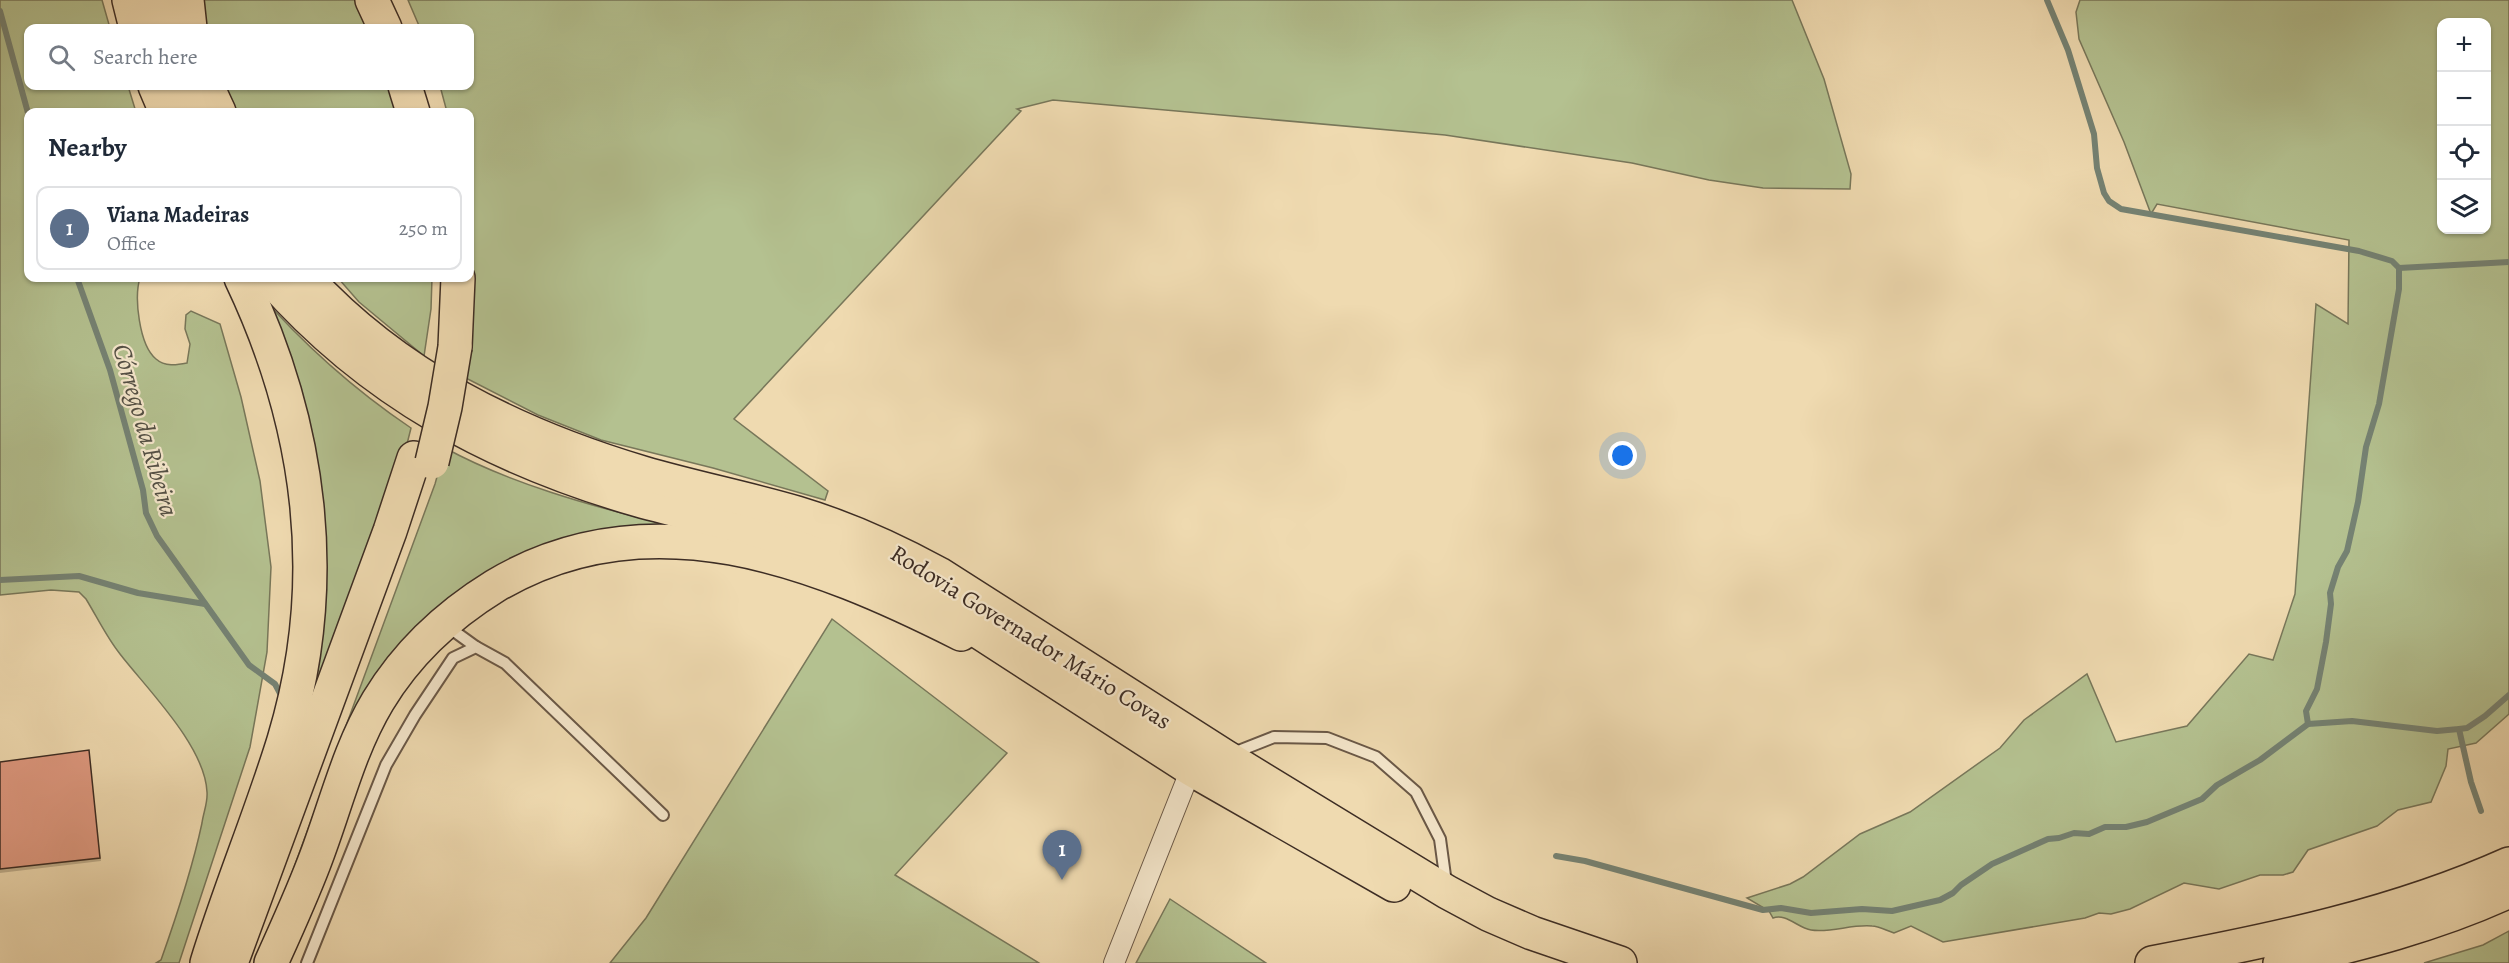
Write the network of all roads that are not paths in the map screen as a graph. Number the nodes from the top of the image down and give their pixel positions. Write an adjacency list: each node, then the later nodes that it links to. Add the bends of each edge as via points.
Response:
1 (129, 0): 6 (highway)
2 (157, 0): 7 (highway)
3 (187, 0): 8 (highway)
4 (372, 0): 9 (highway)
5 (396, 0): 10 (highway)
6 (135, 24)
7 (163, 24)
8 (190, 24)
9 (383, 24)
10 (406, 24)
11 (154, 90): 17 (highway)
12 (155, 90): 18 (highway)
13 (186, 90): 19 (highway)
14 (209, 90): 20 (highway)
15 (406, 90): 21 (highway)
16 (429, 90): 22 (highway)
17 (158, 108)
18 (164, 108)
19 (194, 108)
20 (217, 108)
21 (412, 108)
22 (434, 108)
23 (243, 282): 41 (highway, via 266,333 291,412 306,495 310,580 303,658 290,718)
24 (274, 282): 34 (highway, Rodovia Governador Mário Covas, via 317,327 371,373 479,440 594,486 788,539 857,563 925,597)
25 (310, 282): 30 (highway, Rodovia Governador Mário Covas)
26 (323, 282): 30 (highway)
27 (440, 282): 29 (highway)
28 (457, 282): 29 (highway)
29 (446, 346): 31 (highway, bridge, via 445,407)
30 (383, 347): 35 (highway, Rodovia Governador Mário Covas, via 426,379 491,416 560,445 646,474 796,513 903,555 939,574)
31 (423, 460): 42 (highway, via 390,531); 43 (highway, via 417,510)
32 (443, 623): 33 (lane); 34 (highway, via 504,581 575,551 636,542 715,545 783,560 864,588 976,641); 44 (highway, via 395,676 363,729 314,864)
33 (476, 647): 37 (lane, via 505,663); 45 (lane, via 453,658 386,765)
34 (1112, 717): 36 (highway, Rodovia Governador Mário Covas)
35 (1224, 756): 40 (highway, Rodovia Governador Mário Covas); 40 (lane, via 1274,737 1285,737 1327,738 1376,757 1420,799 1440,839)
36 (1191, 769): 46 (street); 47 (highway, Rodovia Governador Mário Covas, via 1477,932)
37 (663, 815)
38 (2509, 864): 49 (highway, via 2405,905 2332,926)
39 (2509, 891): 50 (highway, via 2408,929)
40 (1447, 892): 48 (highway, Rodovia Governador Mário Covas, via 1532,933)
41 (207, 963)
42 (231, 963)
43 (250, 963)
44 (271, 963)
45 (307, 963)
46 (1114, 963)
47 (1554, 963)
48 (1620, 963)
49 (2152, 963)
50 (2280, 963)

